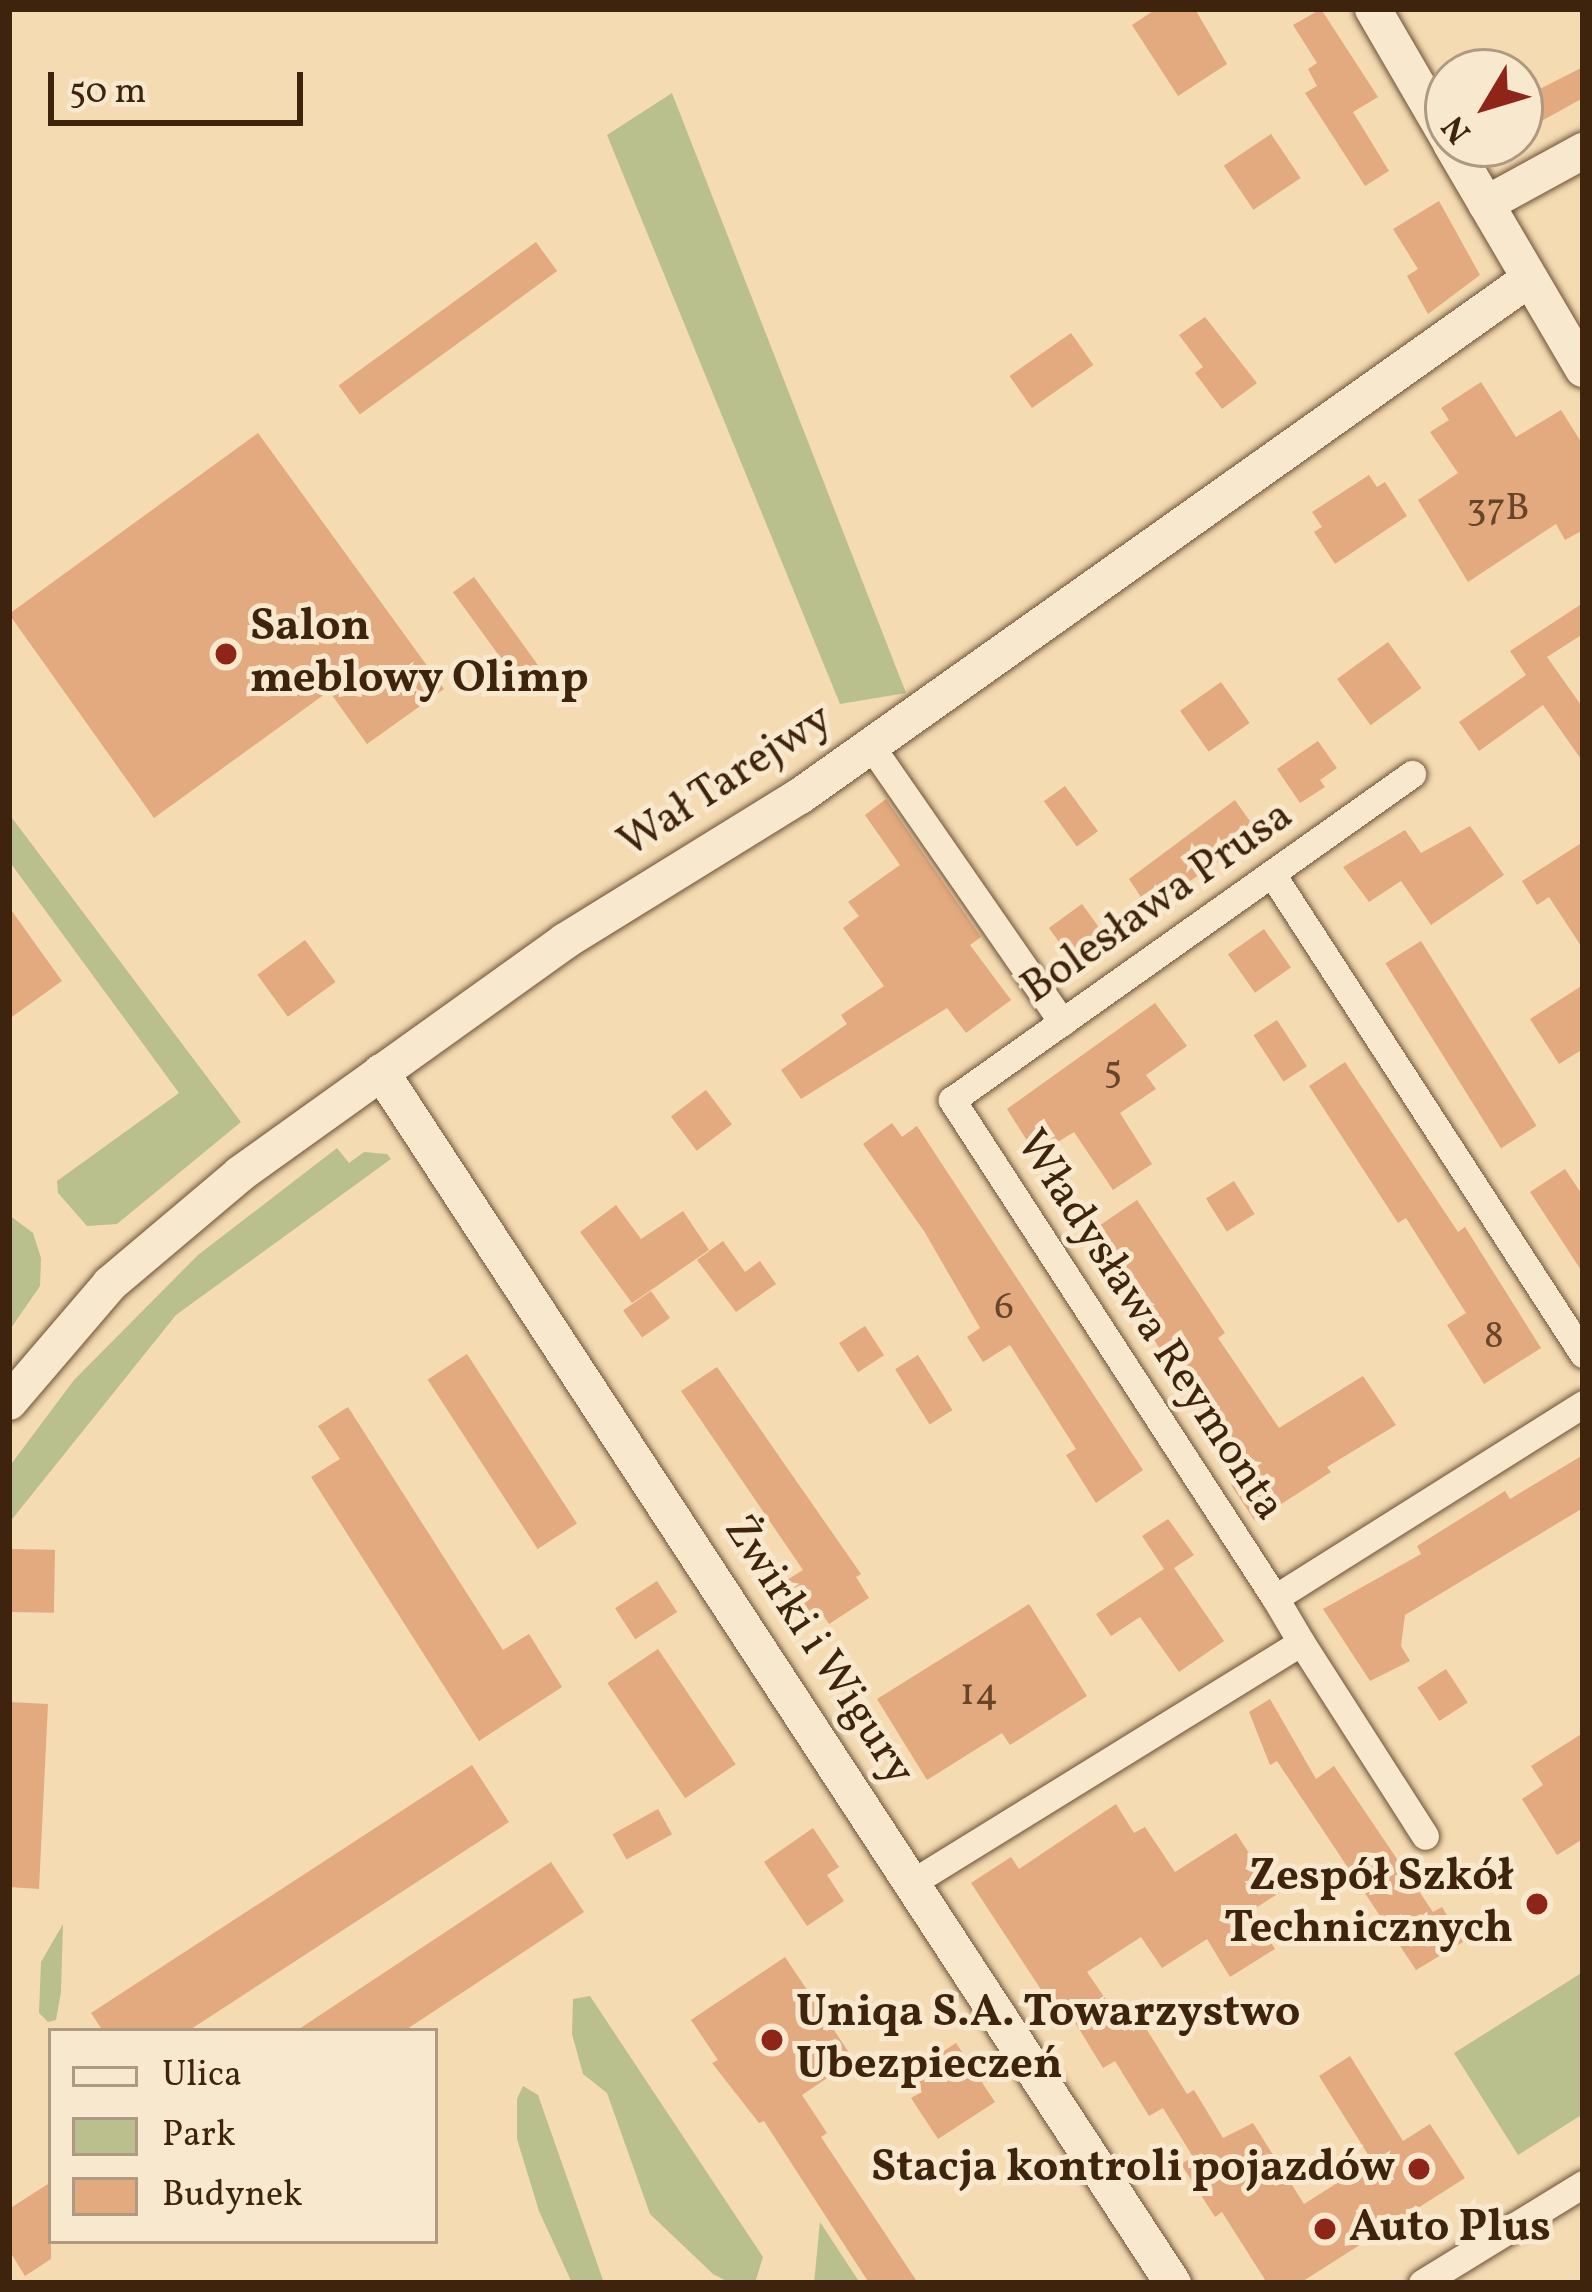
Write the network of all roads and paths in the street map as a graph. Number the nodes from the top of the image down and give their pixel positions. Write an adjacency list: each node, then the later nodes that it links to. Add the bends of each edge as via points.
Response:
1 (1373, 9): 2 (street)
2 (1424, 96)
3 (1583, 151): 5 (street)
4 (1465, 168): 5 (street)
5 (1486, 204): 6 (street)
6 (1529, 278): 7 (street); 8 (street, Wał Tarejwy)
7 (1583, 370)
8 (871, 746): 11 (street); 12 (street, Wał Tarejwy, via 565,941)
9 (1412, 774): 10 (street, Bolesława Prusa)
10 (1272, 874): 11 (street, Bolesława Prusa); 14 (street)
11 (1062, 1022): 13 (street, Bolesława Prusa)
12 (381, 1072): 15 (street, Wał Tarejwy, via 190,1212 110,1284); 20 (street, Żwirki i Wigury)
13 (952, 1100): 17 (street, Władysława Reymonta)
14 (1583, 1354)
15 (9, 1402)
16 (1583, 1404): 17 (street)
17 (1275, 1598): 18 (street, Władysława Reymonta)
18 (1301, 1642): 19 (street); 20 (street)
19 (1425, 1836)
20 (913, 1882): 22 (street, Żwirki i Wigury)
21 (1583, 2184): 23 (street)
22 (1173, 2283)
23 (1422, 2283)

